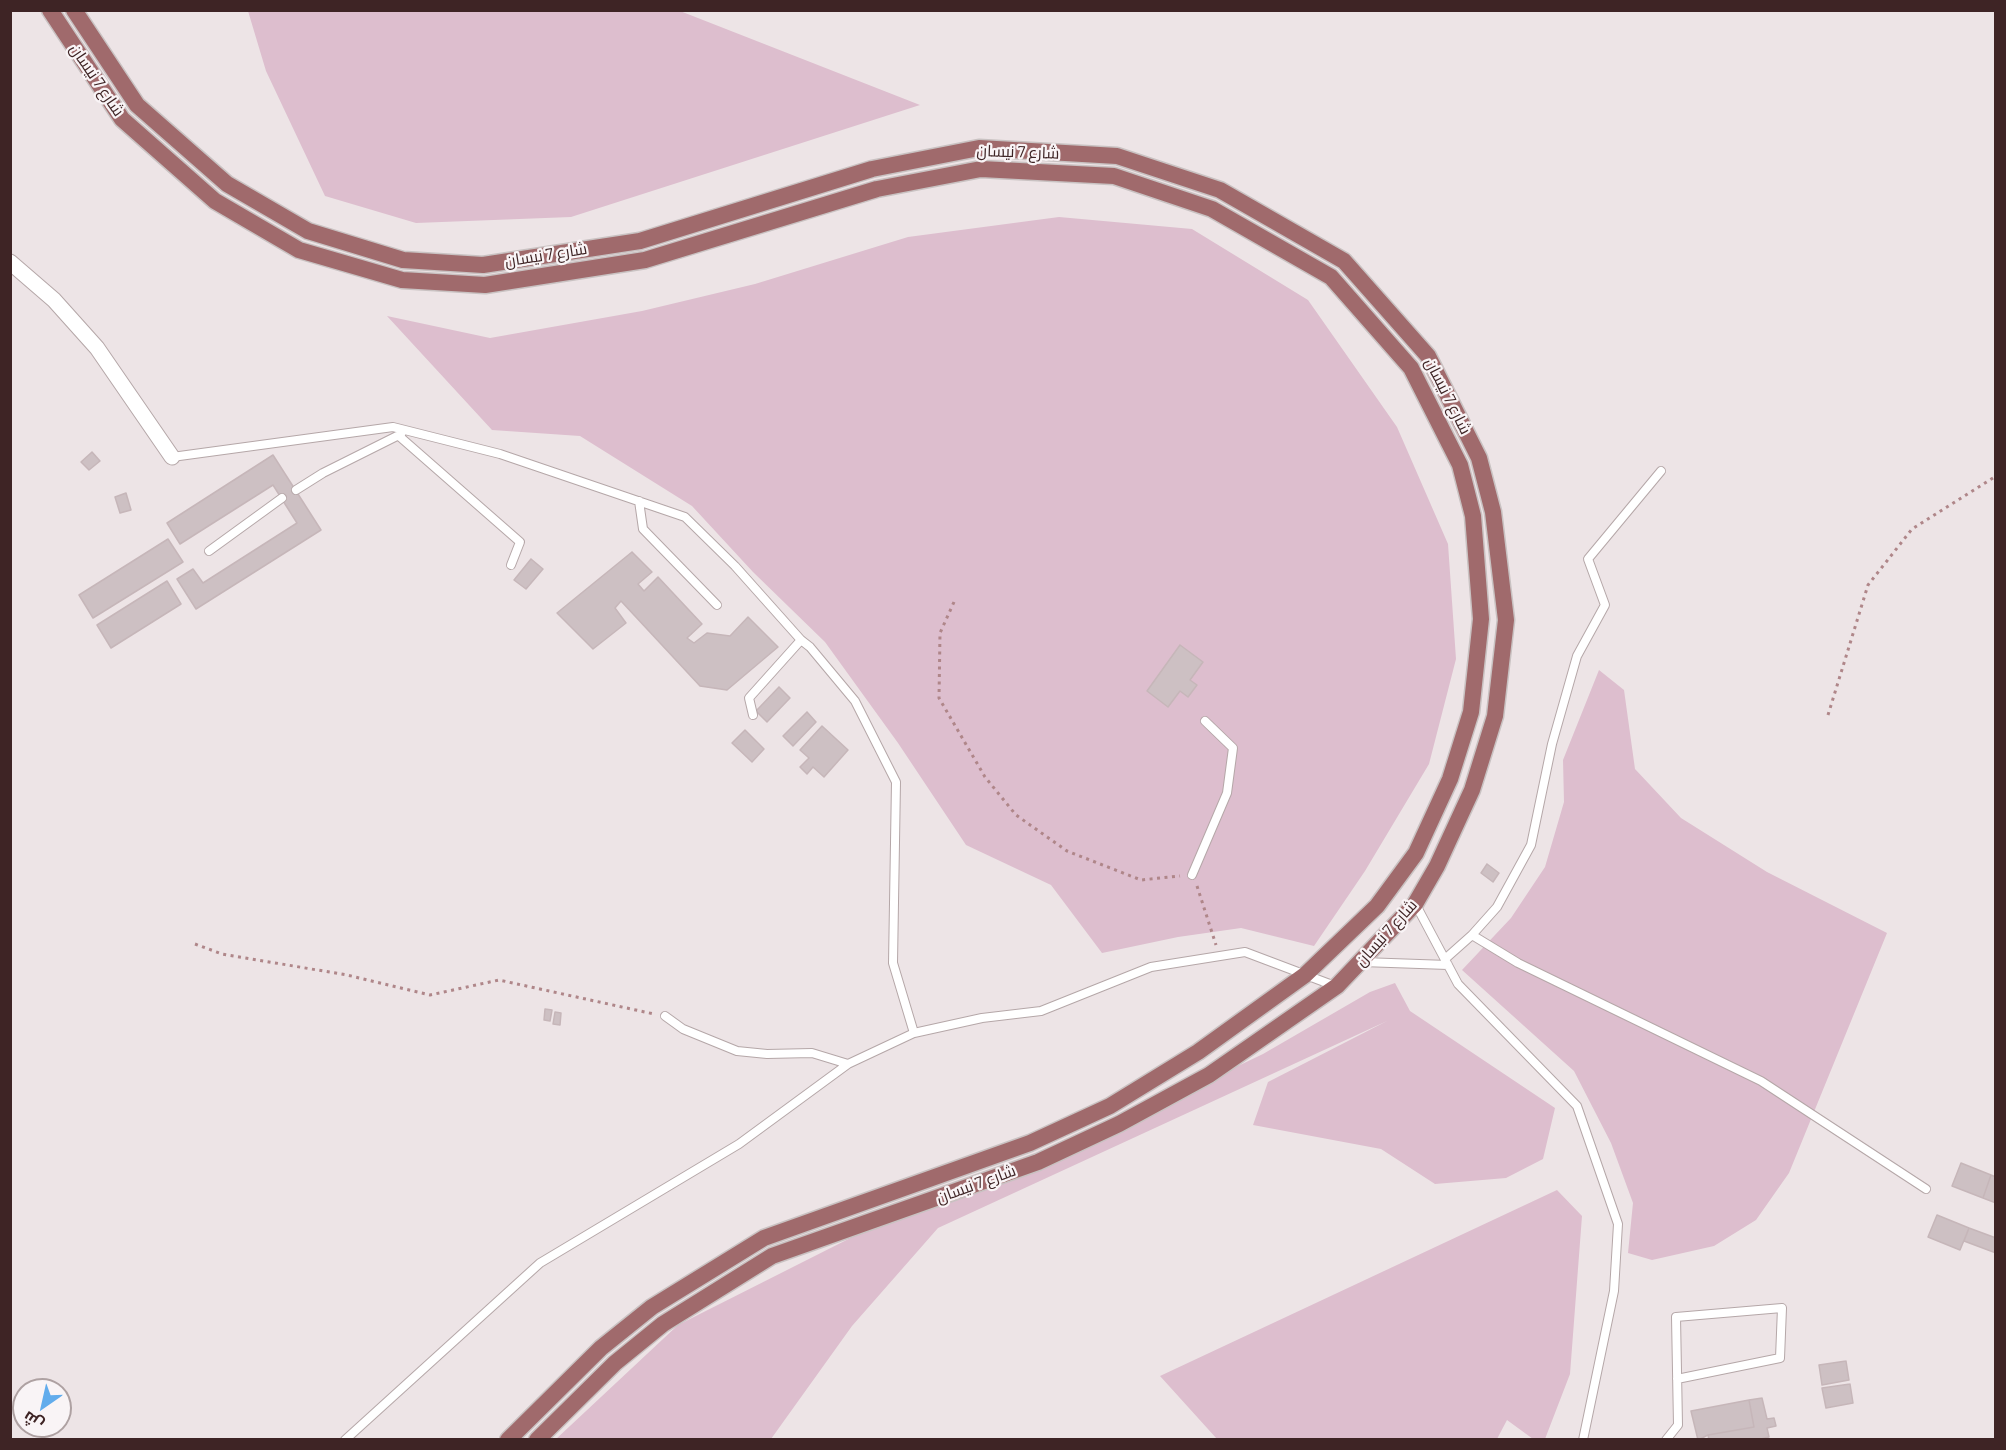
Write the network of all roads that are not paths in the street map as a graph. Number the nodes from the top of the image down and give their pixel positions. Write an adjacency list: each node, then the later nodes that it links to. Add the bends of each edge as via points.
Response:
1 (50, 10): 22 (main road, شارع 7 نيسان, via 122,119 215,201 300,250 402,280 484,285 645,260 877,189 981,169 1114,176 1212,208 1331,277 1411,368 1460,465 1473,516 1481,619 1471,712 1450,779 1416,853 1377,906)
2 (74, 10): 18 (main road, شارع 7 نيسان, via 137,105 227,184 308,231 403,260 483,265 640,241 872,169 979,148 1117,156 1220,190 1344,261 1428,356 1479,458 1493,512 1506,620 1496,716 1475,779 1437,866)
3 (10, 262): 6 (street, via 54,300 97,348)
4 (408, 431): 5 (lane); 6 (lane, via 393,427); 10 (lane, via 500,454)
5 (399, 436): 8 (lane); 12 (lane, via 520,542)
6 (172, 457)
7 (1661, 471): 19 (lane, via 1588,559 1605,605 1577,656 1552,744 1532,845 1497,907)
8 (296, 490)
9 (282, 498): 11 (lane)
10 (639, 501): 13 (lane, via 643,529); 14 (lane, via 685,517)
11 (209, 551)
12 (511, 565)
13 (717, 605)
14 (801, 640): 15 (lane, via 749,698); 25 (lane, via 855,701 896,782 893,963)
15 (753, 715)
16 (1205, 721): 17 (lane, via 1233,748 1227,793)
17 (1192, 875)
18 (1415, 904): 20 (main road, شارع 7 نيسان); 21 (lane)
19 (1472, 935): 21 (lane); 27 (lane, via 1518,963 1761,1081)
20 (1359, 962): 21 (lane); 23 (main road, شارع 7 نيسان)
21 (1446, 962): 32 (lane, via 1458,984 1577,1106 1618,1224 1614,1291)
22 (1305, 975): 23 (lane); 25 (lane, via 1245,952 1218,956 1152,967 1041,1011 982,1018); 30 (main road, شارع 7 نيسان, via 1198,1052 1110,1106 1030,1143 764,1238 652,1307 601,1348)
23 (1337, 986): 31 (main road, شارع 7 نيسان, via 1209,1074 1119,1124 1038,1162 772,1256 663,1324 615,1363)
24 (665, 1016): 26 (lane, via 683,1029 737,1051 812,1053)
25 (914, 1033): 26 (lane)
26 (848, 1064): 29 (lane, via 739,1144 540,1263)
27 (1926, 1190)
28 (1677, 1378): 28 (lane, via 1676,1317 1782,1308 1780,1358); 33 (lane, via 1678,1425)
29 (345, 1440)
30 (508, 1440)
31 (537, 1440)
32 (1583, 1440)
33 (1666, 1440)

